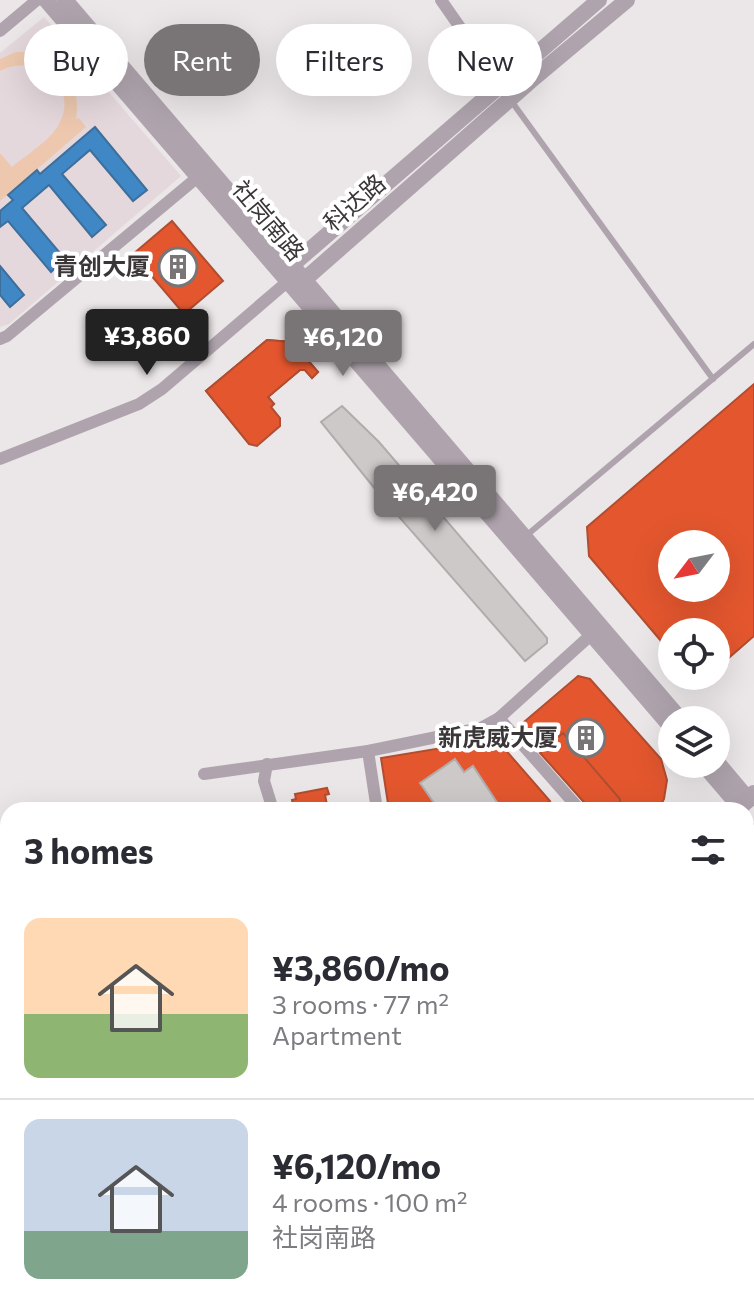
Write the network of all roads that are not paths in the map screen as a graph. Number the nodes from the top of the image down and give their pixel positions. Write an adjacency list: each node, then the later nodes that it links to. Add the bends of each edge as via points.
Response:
1 (37, 0): 8 (street)
2 (46, 0): 13 (street, 社岗南路)
3 (65, 0): 14 (street, 社岗南路)
4 (441, 0): 7 (street)
5 (599, 0): 9 (street, 科达路)
6 (627, 0): 12 (street, 科达路)
7 (458, 24)
8 (0, 31)
9 (542, 48)
10 (487, 96): 14 (street, 科达路)
11 (508, 96): 12 (street)
12 (510, 99): 14 (street, 科达路); 17 (lane)
13 (199, 176): 14 (street, 社岗南路); 15 (street)
14 (294, 276): 18 (street, via 139,404); 19 (street, 社岗南路)
15 (0, 339)
16 (754, 344): 17 (lane)
17 (713, 379): 19 (lane)
18 (0, 459)
19 (519, 541): 20 (street, 社岗南路); 21 (street, 社岗南路)
20 (592, 634): 22 (street, 社岗南路); 23 (street)
21 (668, 706)
22 (658, 712)
23 (499, 718): 24 (street, via 481,728); 31 (street)
24 (368, 751): 25 (street); 30 (street)
25 (267, 764): 26 (street); 29 (street, via 264,781)
26 (204, 774)
27 (718, 778): 32 (street)
28 (728, 778): 32 (street)
29 (271, 802)
30 (376, 802)
31 (573, 802)
32 (744, 802)

